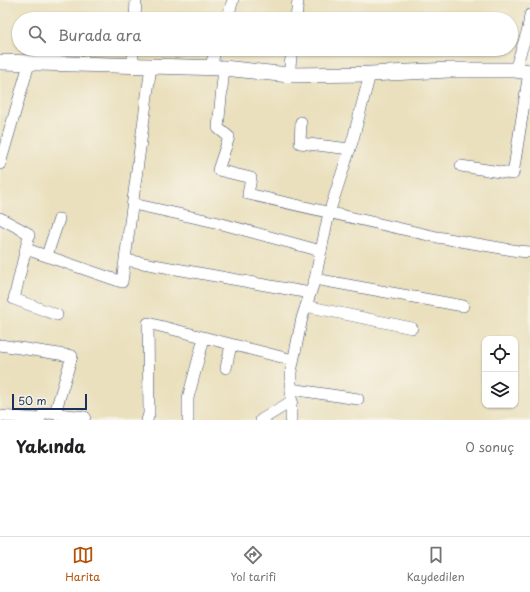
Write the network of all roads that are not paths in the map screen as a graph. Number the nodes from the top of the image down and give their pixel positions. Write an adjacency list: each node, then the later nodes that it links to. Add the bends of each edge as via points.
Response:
1 (136, 0): 4 (street)
2 (233, 0): 5 (street)
3 (298, 0): 6 (street)
4 (135, 12)
5 (229, 12)
6 (297, 12)
7 (530, 15): 16 (street)
8 (133, 56): 13 (street)
9 (216, 56): 15 (street)
10 (291, 56): 18 (street)
11 (0, 62): 12 (street)
12 (29, 64): 13 (street); 21 (street)
13 (133, 66): 14 (street)
14 (151, 66): 15 (street); 23 (street)
15 (217, 68): 18 (street); 24 (street, via 218,128 229,137 218,170 251,178 248,194)
16 (525, 71): 17 (street, via 449,70); 22 (street, via 513,174)
17 (370, 74): 18 (street); 20 (street)
18 (289, 75)
19 (302, 122): 20 (street, via 300,143)
20 (350, 149): 24 (street)
21 (0, 164)
22 (462, 166)
23 (133, 204): 28 (street, via 215,222); 31 (street)
24 (329, 213): 28 (street); 29 (street, via 437,237)
25 (0, 218): 27 (street, via 29,235)
26 (59, 219): 30 (street)
27 (26, 249): 30 (street); 36 (street, via 14,300)
28 (321, 251): 32 (street)
29 (530, 252)
30 (47, 255): 31 (street, via 122,282)
31 (126, 260): 33 (street)
32 (315, 279): 33 (street); 35 (street)
33 (310, 293): 34 (street)
34 (306, 306): 37 (street); 41 (street)
35 (463, 306)
36 (57, 315)
37 (412, 328)
38 (204, 338): 40 (street); 50 (street, via 148,323); 51 (street, via 188,398)
39 (0, 345): 46 (street, via 72,356)
40 (231, 345): 41 (street); 42 (street)
41 (293, 360): 43 (street, via 290,372)
42 (226, 368)
43 (292, 389): 44 (street); 45 (street)
44 (358, 399)
45 (292, 401): 52 (street); 53 (street)
46 (55, 413): 48 (street); 49 (street, via 42,415)
47 (0, 416): 49 (street)
48 (85, 417)
49 (38, 420)
50 (147, 420)
51 (188, 420)
52 (261, 420)
53 (291, 420)

